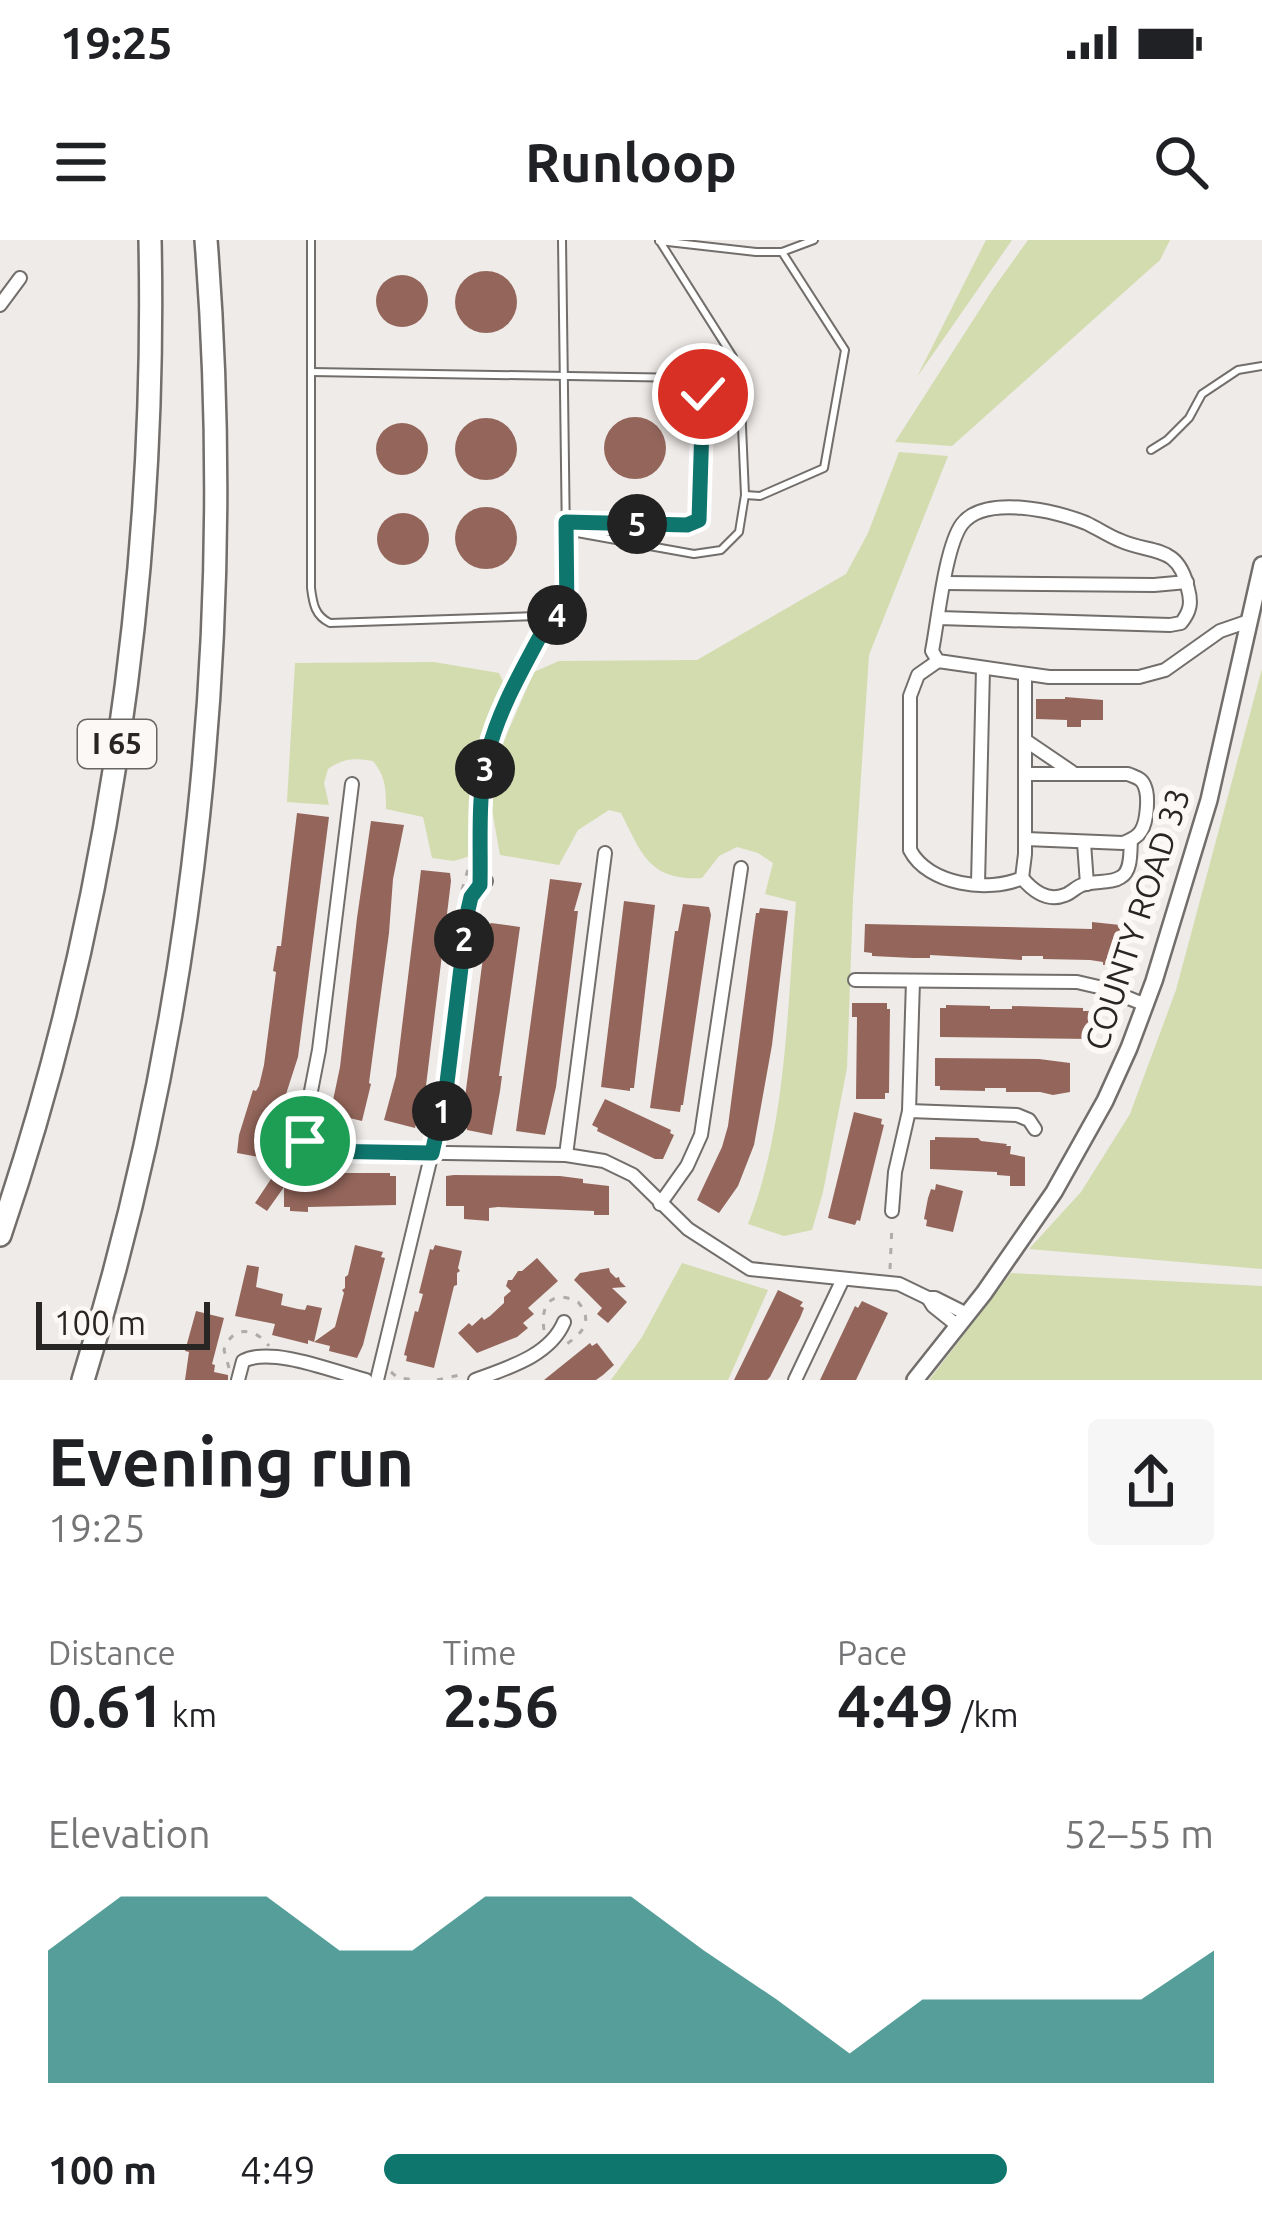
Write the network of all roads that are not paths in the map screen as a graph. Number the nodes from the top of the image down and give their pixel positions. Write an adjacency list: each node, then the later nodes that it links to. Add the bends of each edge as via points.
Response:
1 (150, 240): 49 (highway, I 65, via 147,448 116,755 64,1013)
2 (206, 240): 16 (highway, I 65)
3 (221, 240): 16 (highway)
4 (310, 240): 12 (lane)
5 (562, 240): 13 (lane)
6 (659, 240): 8 (lane); 15 (lane, via 733,357)
7 (814, 240): 8 (lane)
8 (782, 251): 15 (lane, via 845,350 824,467)
9 (20, 278): 10 (street)
10 (0, 305)
11 (1262, 366): 14 (lane, via 1238,370 1202,394 1189,418)
12 (311, 372): 13 (lane); 21 (lane, via 311,588 323,620)
13 (564, 376): 17 (lane); 17 (lane, via 690,378 703,394 699,520)
14 (1151, 450)
15 (745, 495): 17 (lane, via 739,532 721,550 694,554)
16 (217, 499): 54 (highway, I 65, via 211,677 182,948 139,1170)
17 (566, 526): 21 (lane, via 567,615)
18 (1262, 565): 23 (street, COUNTY ROAD 33)
19 (1186, 582): 20 (street); 20 (street, via 1166,553 1041,509 995,508 963,523); 22 (street, via 1188,615 1170,625)
20 (945, 583): 22 (street)
21 (551, 615): 37 (lane, via 488,750)
22 (939, 618): 24 (street, via 932,651)
23 (1249, 621): 26 (street, via 1151,675); 42 (street, COUNTY ROAD 33, via 1208,800)
24 (938, 661): 25 (street); 38 (street, via 918,675 910,697 910,850 932,873)
25 (983, 668): 26 (street); 38 (street)
26 (1025, 674): 27 (street)
27 (1025, 740): 28 (street); 29 (street)
28 (1073, 772): 29 (street); 32 (street, via 1140,779 1145,819)
29 (1025, 774): 31 (street)
30 (352, 784): 45 (street, via 303,1137 319,1151)
31 (1025, 838): 33 (street); 36 (street)
32 (1131, 840): 33 (street); 39 (street, via 1126,873)
33 (1084, 843): 39 (street)
34 (605, 853): 46 (street)
35 (740, 868): 47 (street, via 700,1135)
36 (1022, 878): 38 (street); 39 (street, via 1048,898)
37 (483, 883): 45 (street, via 468,910)
38 (978, 884)
39 (1088, 884)
40 (854, 980): 41 (street)
41 (913, 981): 42 (street, via 1077,982); 43 (street)
42 (1146, 1005): 51 (street, COUNTY ROAD 33, via 1077,1154)
43 (909, 1111): 44 (street, via 1017,1115); 48 (street)
44 (1035, 1129)
45 (432, 1153): 46 (street); 56 (street)
46 (566, 1155): 47 (street, via 616,1166)
47 (660, 1204): 50 (street, via 750,1269)
48 (892, 1211)
49 (0, 1235)
50 (843, 1279): 51 (street, via 899,1284); 58 (street)
51 (963, 1320): 59 (street, COUNTY ROAD 33)
52 (564, 1322): 57 (street, via 544,1348)
53 (234, 1377): 55 (street, via 243,1361 262,1355)
54 (82, 1380)
55 (366, 1380)
56 (377, 1380)
57 (475, 1380)
58 (795, 1380)
59 (915, 1380)

